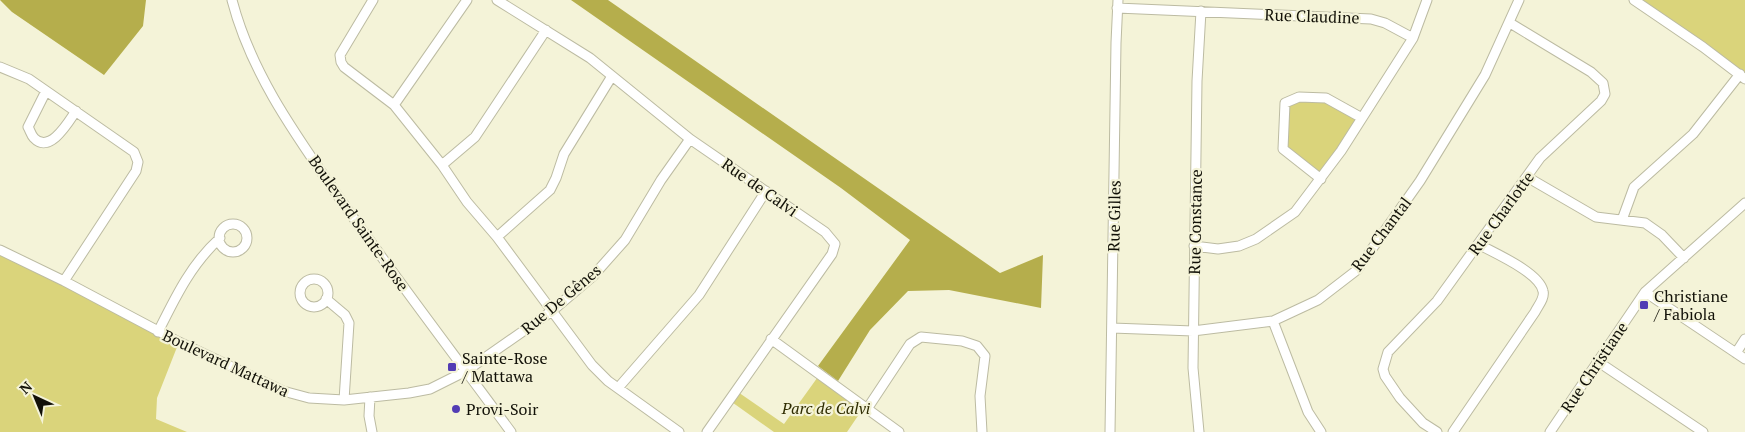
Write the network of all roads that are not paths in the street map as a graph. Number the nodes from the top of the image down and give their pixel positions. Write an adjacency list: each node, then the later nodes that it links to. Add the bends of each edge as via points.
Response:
1 (232, 0): 46 (street, Boulevard Sainte-Rose, via 256,67 274,99 351,215)
2 (373, 0): 17 (street, via 344,47 341,62)
3 (467, 0): 17 (street)
4 (497, 0): 11 (street, Rue de Calvi)
5 (1427, 0): 12 (street)
6 (1519, 0): 10 (street, Rue Chantal)
7 (1634, 0): 15 (street)
8 (1118, 4): 9 (street, Rue Claudine); 38 (street, Rue Gilles)
9 (1201, 12): 12 (street, Rue Claudine, via 1371,19); 30 (street, Rue Constance)
10 (1510, 23): 22 (street, Rue Charlotte, via 1591,72 1603,83 1605,94 1540,158); 37 (street, Rue Chantal, via 1486,75 1420,181 1357,270 1318,300)
11 (546, 30): 14 (street, Rue de Calvi, via 575,47); 21 (street, via 475,137)
12 (1413, 38): 19 (street)
13 (0, 67): 16 (street)
14 (612, 76): 20 (street, Rue de Calvi); 27 (street, via 564,154 550,190)
15 (1742, 76): 26 (street, via 1692,134 1634,187)
16 (46, 90): 18 (street); 18 (street, via 28,127 34,139 48,142 62,133)
17 (394, 105): 21 (street)
18 (76, 111): 33 (street, via 134,152 138,162 136,172)
19 (1362, 118): 23 (street); 23 (street, via 1326,98 1298,98 1285,102 1283,149)
20 (690, 139): 24 (street, Rue de Calvi); 36 (street, Rue De Gênes, via 625,240 593,276)
21 (442, 165): 27 (street, via 467,202)
22 (1527, 176): 26 (street, via 1596,217); 29 (street, Rue Charlotte)
23 (1321, 179): 30 (street, via 1295,212 1256,240 1218,249)
24 (766, 191): 41 (street, Rue de Calvi, via 825,232 835,244 832,254); 47 (street, via 699,295)
25 (1745, 203): 32 (street, Rue Christiane)
26 (1622, 220): 32 (street, via 1645,223)
27 (497, 237): 36 (street)
28 (220, 238): 40 (street, via 183,281)
29 (1478, 244): 62 (street, Rue Charlotte, via 1437,301 1388,352 1383,369 1400,398); 63 (street, via 1522,269 1537,280 1543,291 1536,312)
30 (1194, 246): 39 (street, Rue Constance)
31 (0, 250): 33 (street, Boulevard Mattawa)
32 (1684, 258): 34 (street, Rue Christiane)
33 (64, 281): 40 (street, Boulevard Mattawa)
34 (1645, 292): 43 (street); 45 (street, Rue Christiane)
35 (326, 299): 49 (street, via 345,315 349,324)
36 (552, 311): 46 (street, Rue De Gênes); 47 (street, via 592,365)
37 (1273, 320): 39 (street, Rue Chantal); 61 (street, via 1308,412)
38 (1112, 328): 39 (street, Rue Chantal); 59 (street, Rue Gilles)
39 (1193, 331): 60 (street, Rue Constance)
40 (158, 332): 49 (street, Boulevard Mattawa, via 283,391 309,398)
41 (771, 339): 50 (street); 56 (street, Rue de Calvi)
42 (1745, 339): 43 (street)
43 (1736, 353): 44 (street)
44 (1745, 359)
45 (1597, 361): 51 (street, Rue Christiane); 52 (street)
46 (466, 371): 48 (street, Boulevard Mattawa, via 430,389); 54 (street, Boulevard Sainte-Rose)
47 (618, 388): 55 (street)
48 (370, 397): 49 (street, Boulevard Mattawa); 53 (street)
49 (344, 400)
50 (867, 409): 57 (street); 58 (street, via 910,344 921,337 962,342 977,346 985,356 980,396)
51 (1552, 431)
52 (1698, 431)
53 (372, 432)
54 (511, 432)
55 (679, 432)
56 (707, 432)
57 (899, 432)
58 (982, 432)
59 (1110, 432)
60 (1199, 432)
61 (1321, 432)
62 (1437, 432)
63 (1453, 432)

